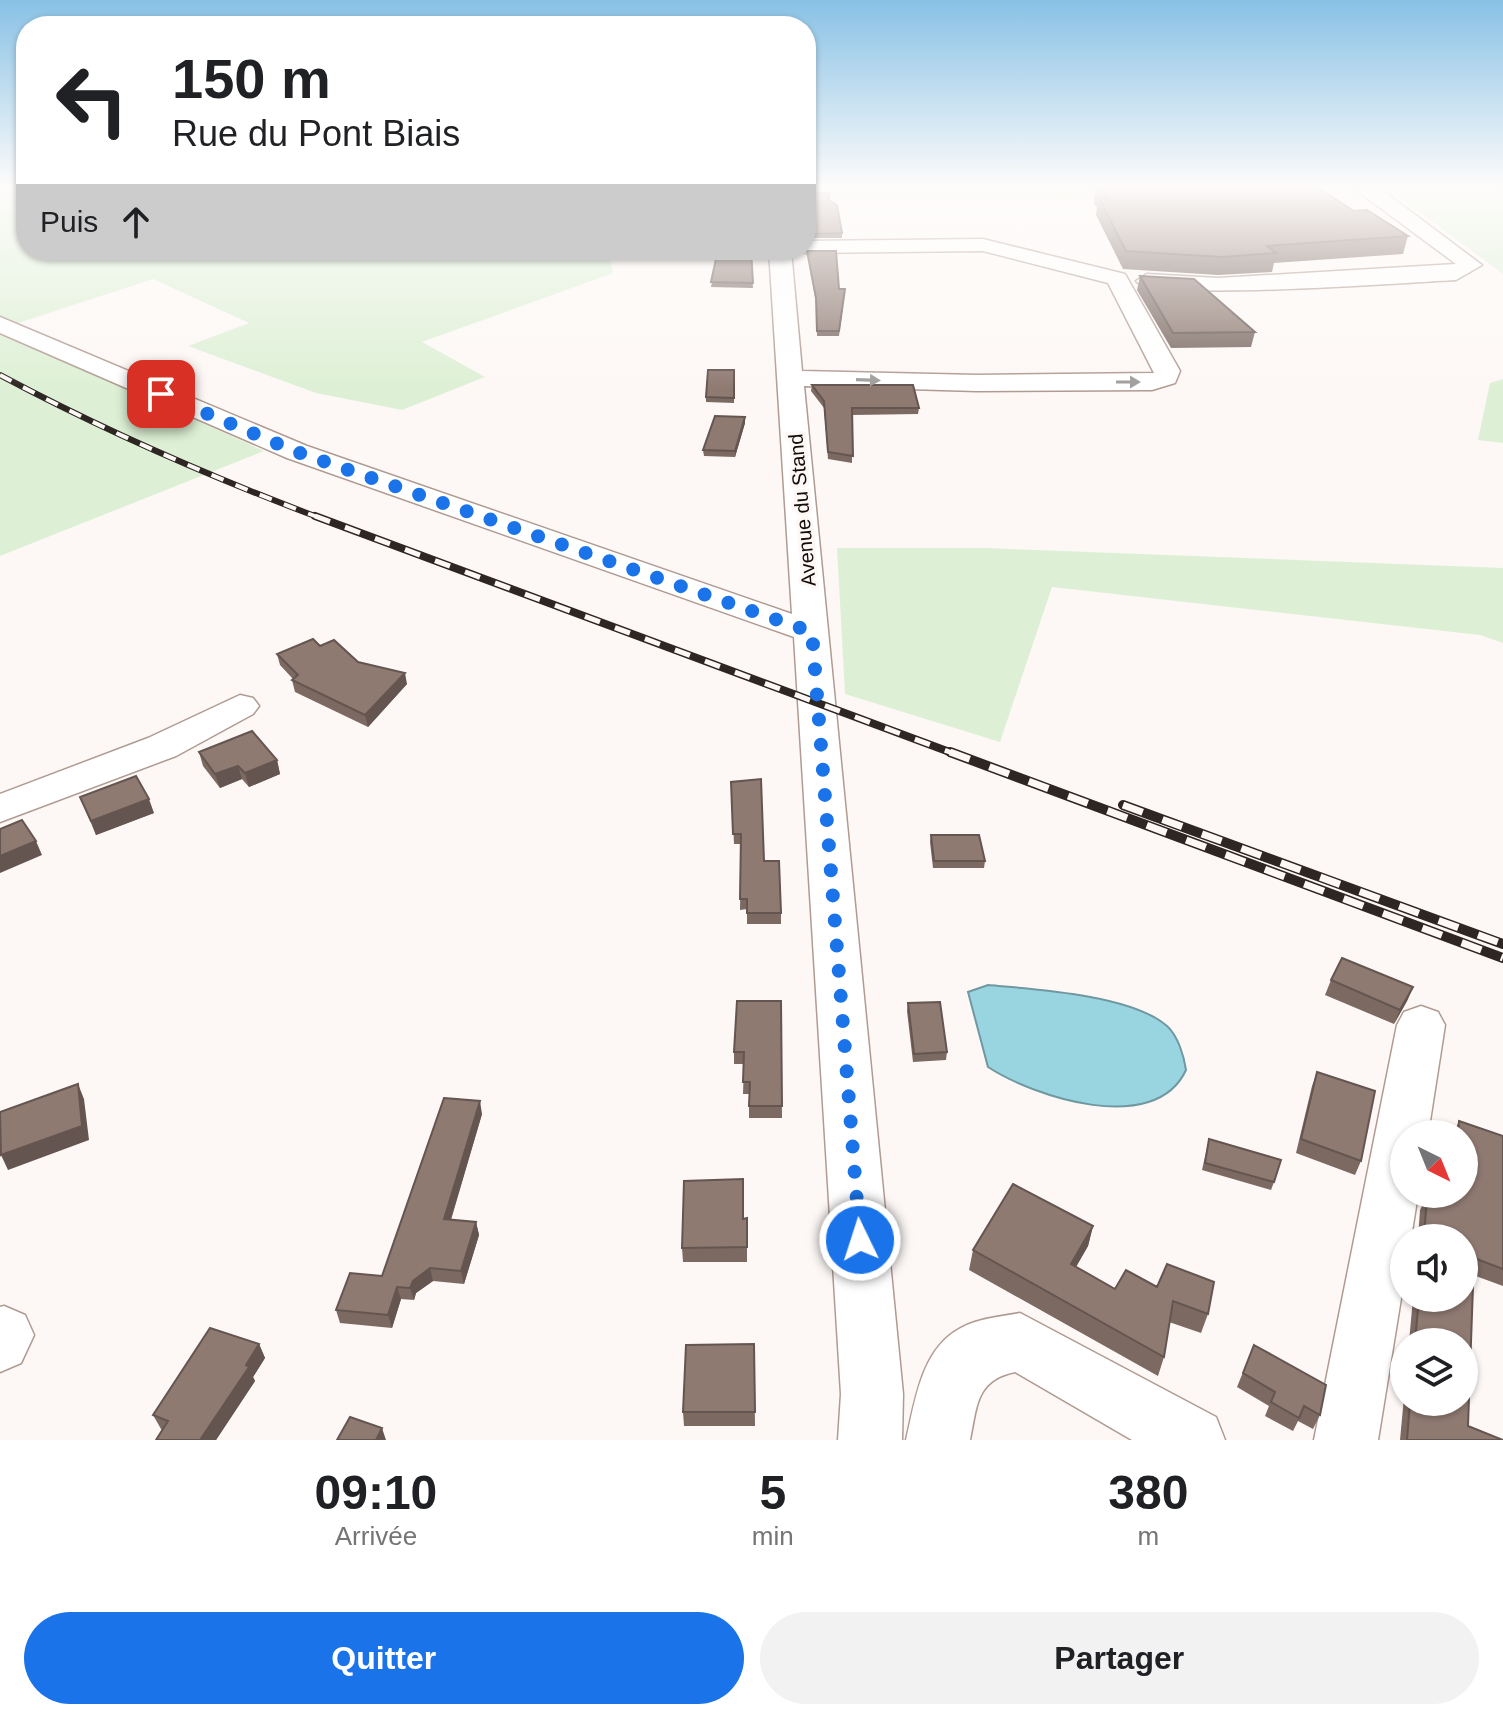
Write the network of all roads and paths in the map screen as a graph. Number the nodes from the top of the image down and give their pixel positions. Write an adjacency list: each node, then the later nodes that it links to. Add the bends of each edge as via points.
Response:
1 (1019, 254): 4 (street)
2 (1456, 254): 4 (street, via 1471,265 1456,273 1258,284)
3 (781, 260): 6 (street, Avenue du Stand)
4 (1117, 279): 6 (street, one-way to 4, via 977,383 1166,378 1167,371)
5 (0, 324): 7 (street, via 297,452)
6 (790, 378): 7 (street, Avenue du Stand)
7 (812, 632): 13 (street, Avenue du Stand, via 872,1394)
8 (240, 706): 9 (street, via 162,747)
9 (0, 809)
10 (1421, 1025): 16 (street)
11 (0, 1336): 12 (street, via 4,1335)
12 (0, 1343)
13 (870, 1440)
14 (938, 1440): 15 (street, via 952,1380 978,1350 1020,1342)
15 (1193, 1440)
16 (1346, 1440)

